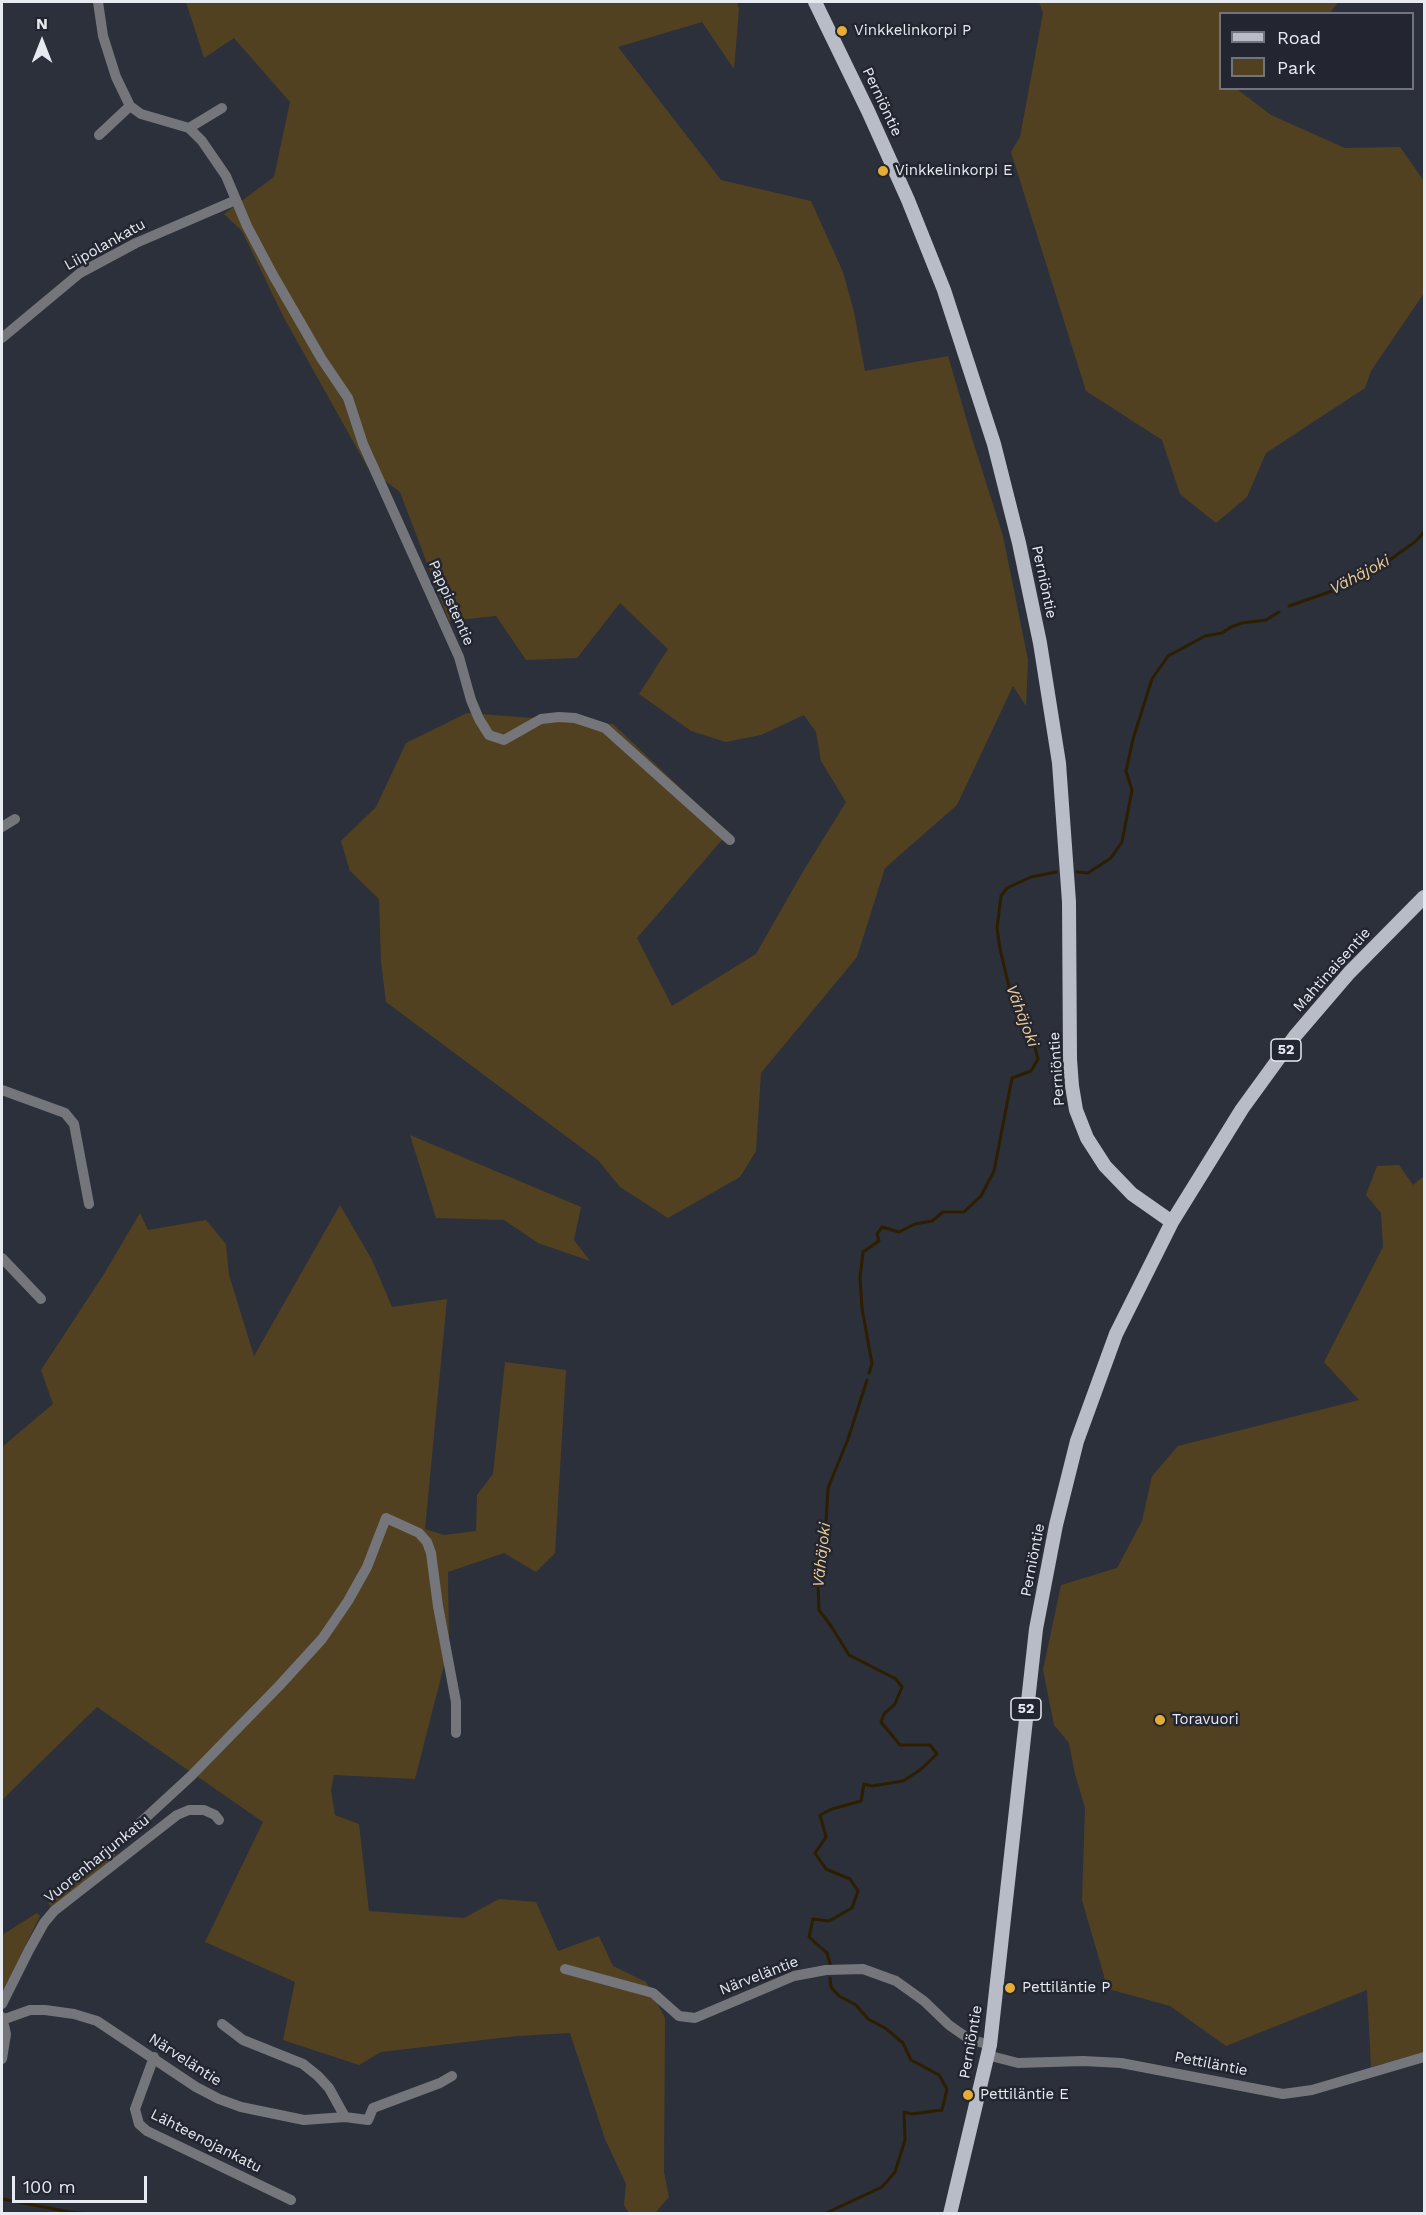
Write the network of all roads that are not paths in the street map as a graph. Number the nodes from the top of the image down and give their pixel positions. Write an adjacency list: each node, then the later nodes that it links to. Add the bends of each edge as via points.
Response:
1 (98, 2): 3 (street, via 103,36)
2 (815, 2): 15 (main road, Perniöntie, via 873,121 944,290 994,444 1019,543 1059,764 1069,902 1070,1059 1076,1110 1105,1167 1132,1194)
3 (130, 106): 5 (street, via 141,114); 6 (street)
4 (222, 108): 5 (street)
5 (189, 128): 7 (street, Pappistentie, via 226,176)
6 (99, 135)
7 (236, 200): 8 (street, Liipolankatu, via 136,243 80,273); 11 (street, Pappistentie, via 315,347 348,398 363,444 459,657 471,700 489,735 504,740 541,719 559,717 575,717 604,728)
8 (2, 338)
9 (15, 819): 10 (street)
10 (2, 827)
11 (730, 840)
12 (1425, 897): 15 (main road, Mahtinaisentie / 52, via 1349,973 1296,1036 1242,1109)
13 (2, 1090): 14 (street, via 65,1113 74,1124)
14 (89, 1204)
15 (1172, 1222): 25 (main road, Perniöntie / 52, via 1116,1334 1077,1441 1056,1525 1036,1629)
16 (2, 1258): 17 (street)
17 (41, 1299)
18 (456, 1733): 20 (street, via 456,1702 431,1553 419,1533 386,1518 367,1567 322,1639 191,1776)
19 (219, 1820): 22 (street, Vuorenharjunkatu, via 204,1810 189,1809 177,1815 54,1911)
20 (115, 1846)
21 (565, 1969): 25 (street, Närveläntie, via 653,1993 679,2016 695,2018 794,1976 863,1969 896,1981 949,2025)
22 (2, 2004)
23 (2, 2019): 27 (street, Närveläntie, via 30,2010 74,2014 97,2021); 28 (street, via 6,2034)
24 (222, 2024): 30 (street, via 243,2040 303,2064 329,2088)
25 (988, 2050): 26 (street, Pettiläntie, via 1018,2063 1121,2063 1283,2094 1312,2090); 32 (main road, Perniöntie / 52)
26 (1425, 2056)
27 (154, 2057): 30 (street, Närveläntie, via 196,2086 242,2107 304,2120); 31 (street, Lähteenojankatu, via 135,2109 139,2124)
28 (2, 2059)
29 (452, 2076): 30 (street, Närveläntie, via 373,2108 368,2120)
30 (345, 2117)
31 (291, 2200)
32 (950, 2214)

